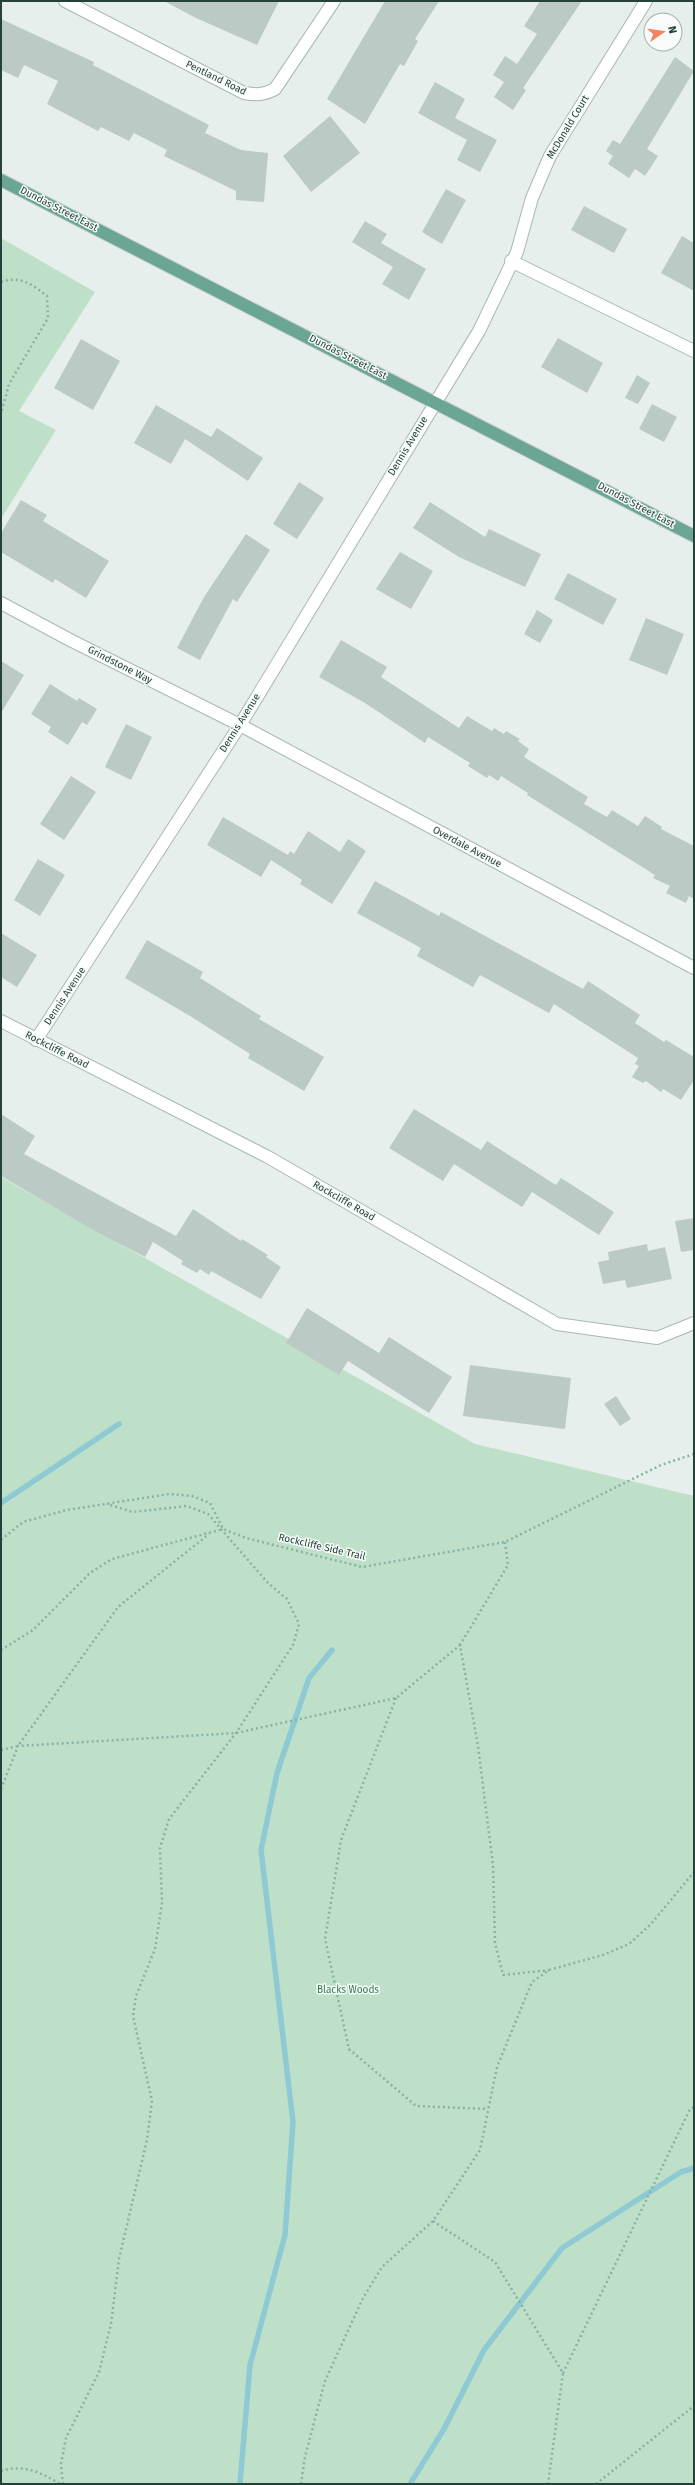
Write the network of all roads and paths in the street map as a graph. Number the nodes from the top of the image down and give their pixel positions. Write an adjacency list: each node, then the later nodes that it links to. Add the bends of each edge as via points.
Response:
1 (65, 1): 2 (street, Pentland Road, via 244,93 256,95 267,94 275,89)
2 (334, 1)
3 (646, 1): 5 (street, McDonald Court, via 550,156 532,198 517,252)
4 (1, 180): 8 (main road, Dundas Street East)
5 (511, 261): 7 (street); 8 (street, McDonald Court, via 479,332)
6 (1, 282): 9 (path, via 9,279 28,282 42,292 47,296 48,318 9,384)
7 (694, 351)
8 (435, 401): 10 (main road, Dundas Street East); 12 (street, Dennis Avenue)
9 (1, 414)
10 (694, 536)
11 (1, 603): 12 (street, Grindstone Way)
12 (240, 726): 13 (street, Overdale Avenue); 15 (street, Dennis Avenue)
13 (694, 968)
14 (1, 1021): 15 (street, Rockcliffe Road)
15 (36, 1040): 16 (street, Rockcliffe Road, via 268,1157 557,1324 657,1338)
16 (694, 1323)
17 (694, 1454): 22 (path, Rockcliffe Side Trail, via 661,1466)
18 (107, 1504): 19 (path, via 133,1512 187,1506 208,1514); 19 (path, via 169,1494 192,1496 210,1503); 21 (path, via 67,1510 23,1522)
19 (223, 1529): 20 (path); 22 (path, Rockcliffe Side Trail, via 246,1538 362,1567); 26 (path, via 268,1583 287,1599 299,1624 293,1646)
20 (209, 1534): 24 (path, via 112,1559 90,1573 33,1630); 27 (path, via 118,1606)
21 (1, 1540)
22 (505, 1542): 23 (path, via 508,1565)
23 (460, 1645): 25 (path); 31 (path, via 478,1746 493,1865 495,1943 503,1975)
24 (1, 1650)
25 (396, 1698): 26 (path); 33 (path, via 340,1840 325,1939 349,2049 416,2106)
26 (236, 1733): 27 (path); 38 (path, via 169,1819 160,1848 162,1904 155,1949 136,1996 133,2016 152,2101 147,2140 119,2258 111,2324 99,2372 66,2438 61,2464)
27 (18, 1746): 28 (path); 29 (path)
28 (1, 1750)
29 (1, 1789)
30 (694, 1872): 31 (path, via 651,1924 629,1944 604,1955)
31 (550, 1970): 33 (path, via 532,1982 497,2067)
32 (694, 2107): 35 (path, via 690,2109)
33 (488, 2109): 34 (path, via 480,2150)
34 (433, 2221): 35 (path, via 495,2262); 39 (path, via 382,2267 363,2298 325,2382 305,2457)
35 (563, 2373): 40 (path)
36 (694, 2406): 41 (path)
37 (1, 2471): 38 (path, via 16,2467 46,2475)
38 (61, 2484)
39 (301, 2484)
40 (548, 2484)
41 (596, 2484)

